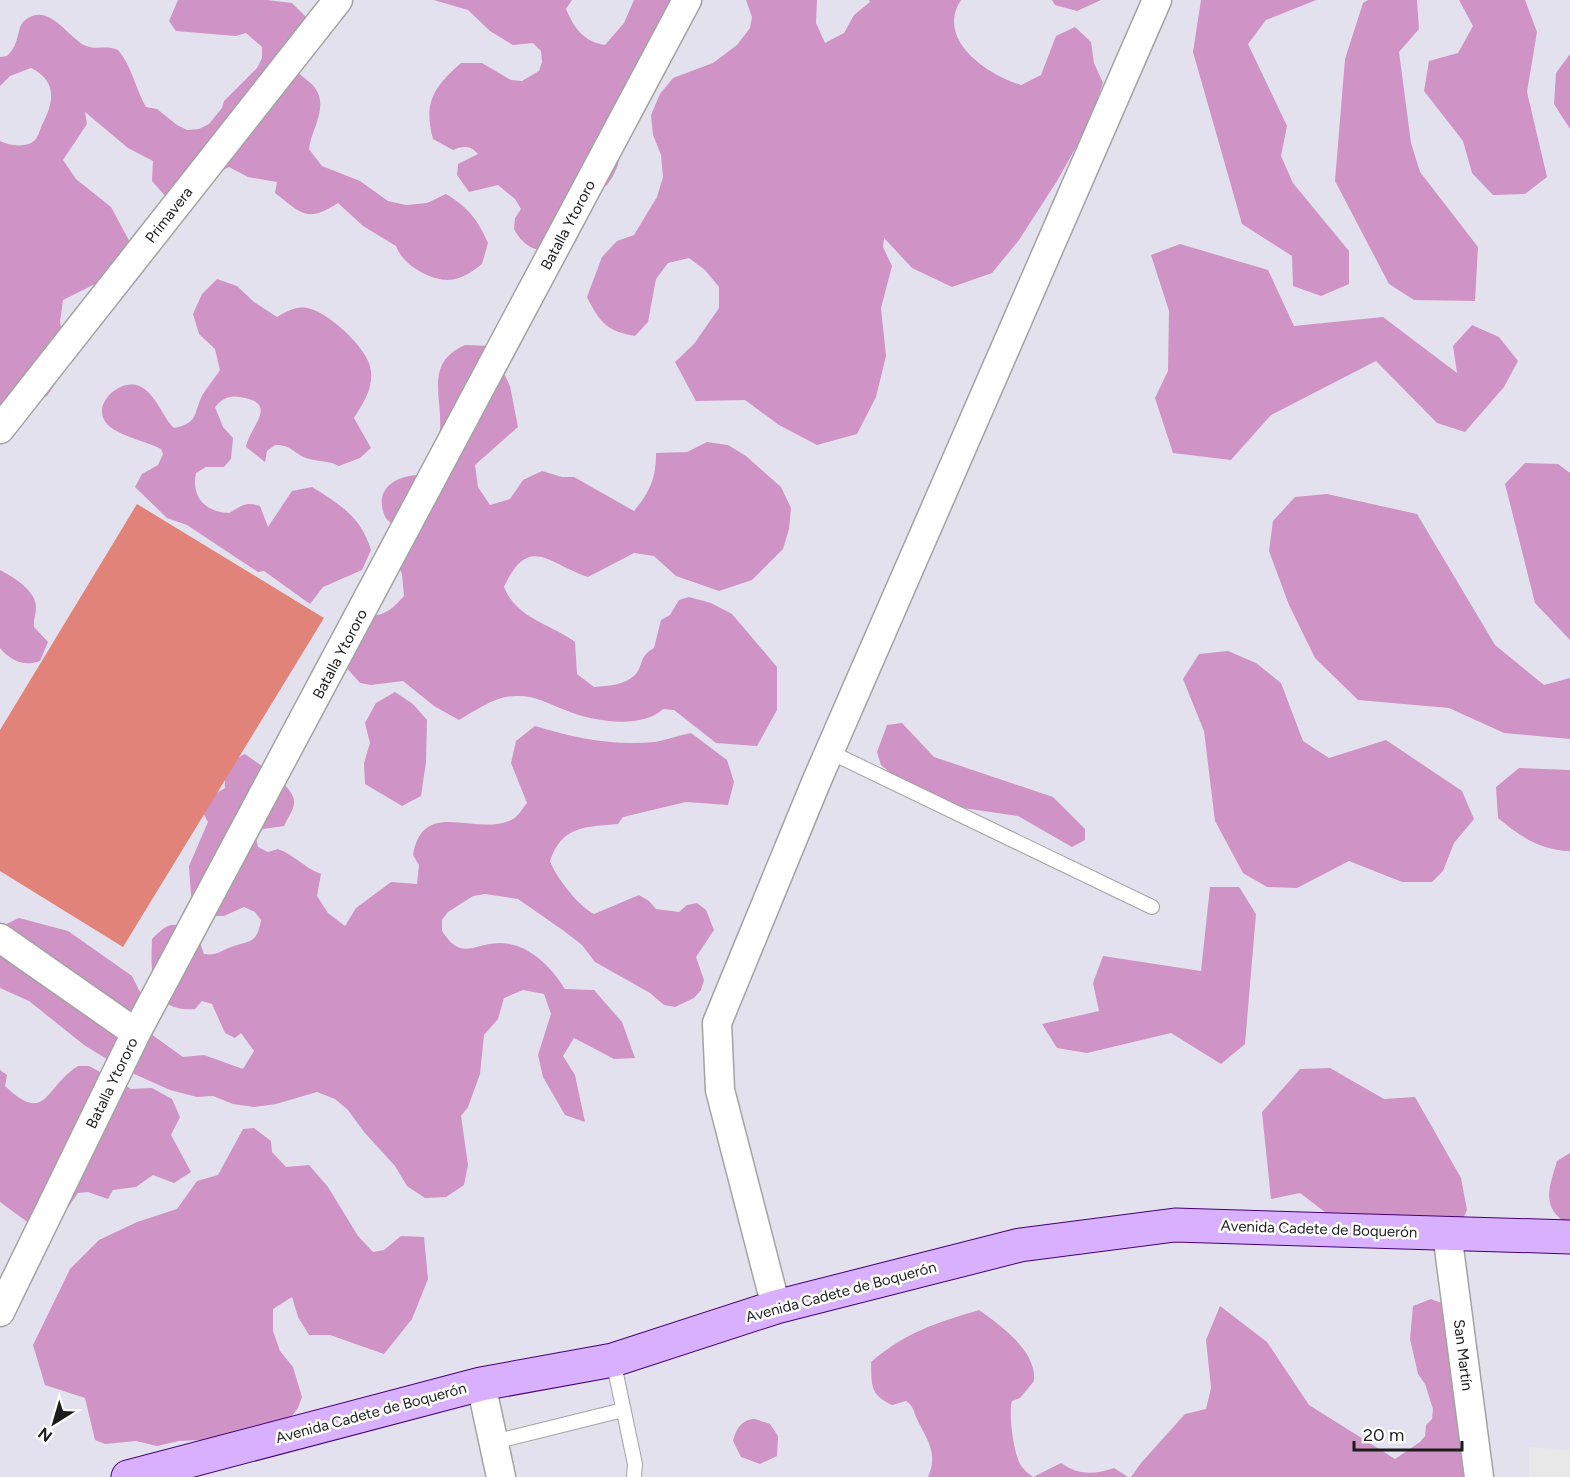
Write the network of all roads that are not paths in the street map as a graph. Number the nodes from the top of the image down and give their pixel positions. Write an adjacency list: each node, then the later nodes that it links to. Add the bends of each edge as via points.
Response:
1 (338, 0): 4 (street, Primavera)
2 (687, 0): 8 (street, Batalla Ytororo)
3 (1158, 0): 5 (street)
4 (0, 429)
5 (830, 752): 6 (lane); 11 (street, via 717,1023 720,1090)
6 (1152, 907)
7 (0, 938): 8 (street)
8 (136, 1033): 12 (street, Batalla Ytororo)
9 (1447, 1233): 10 (main road, Avenida Cadete de Boquerón); 11 (main road, Avenida Cadete de Boquerón, via 1175,1225 1020,1245); 21 (street, San Martín)
10 (1570, 1237)
11 (776, 1307): 13 (main road, Avenida Cadete de Boquerón)
12 (0, 1312)
13 (613, 1360): 14 (main road, Avenida Cadete de Boquerón); 15 (lane)
14 (481, 1384): 16 (street); 17 (main road, Avenida Cadete de Boquerón)
15 (623, 1410): 16 (lane); 20 (lane, via 635,1464)
16 (494, 1442): 19 (street)
17 (163, 1472): 18 (main road, Avenida Cadete de Boquerón)
18 (129, 1477)
19 (501, 1477)
20 (634, 1477)
21 (1479, 1477)

